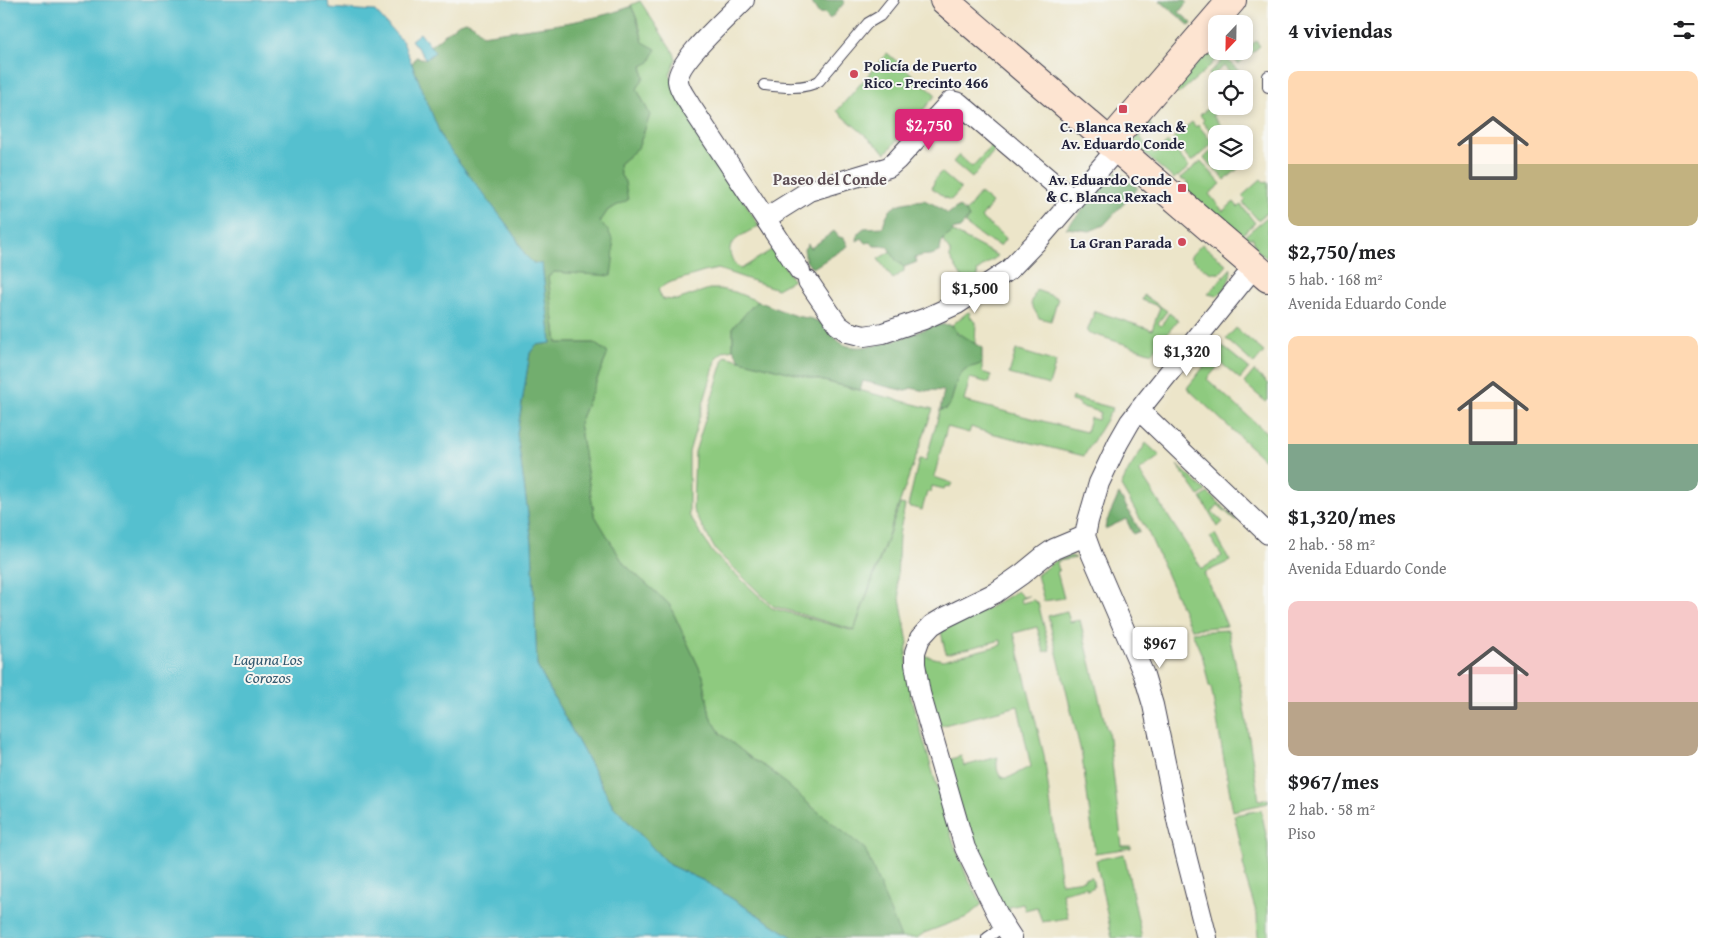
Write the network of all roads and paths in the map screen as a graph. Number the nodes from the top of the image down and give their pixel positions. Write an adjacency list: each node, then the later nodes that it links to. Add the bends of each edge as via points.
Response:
1 (893, 0): 6 (lane, via 813,85)
2 (944, 0): 8 (street)
3 (1232, 0): 8 (street)
4 (735, 3): 10 (street, via 687,59 678,81 682,92)
5 (1268, 76): 7 (lane)
6 (764, 85)
7 (1268, 87)
8 (1113, 146): 9 (street); 11 (street)
9 (1072, 199): 10 (street, via 959,103 951,101 889,166 808,191); 10 (street, via 1009,270 957,304 883,333 864,336 848,332 838,324)
10 (766, 218)
11 (1261, 273): 12 (street)
12 (1139, 410): 13 (street); 14 (street, via 1118,443 1099,483)
13 (1268, 534)
14 (1085, 536): 15 (street, via 1054,549 995,593 932,625 920,638 916,652 920,693 959,830); 17 (street, via 1144,675)
15 (1008, 932): 16 (lane)
16 (987, 938)
17 (1207, 938)

